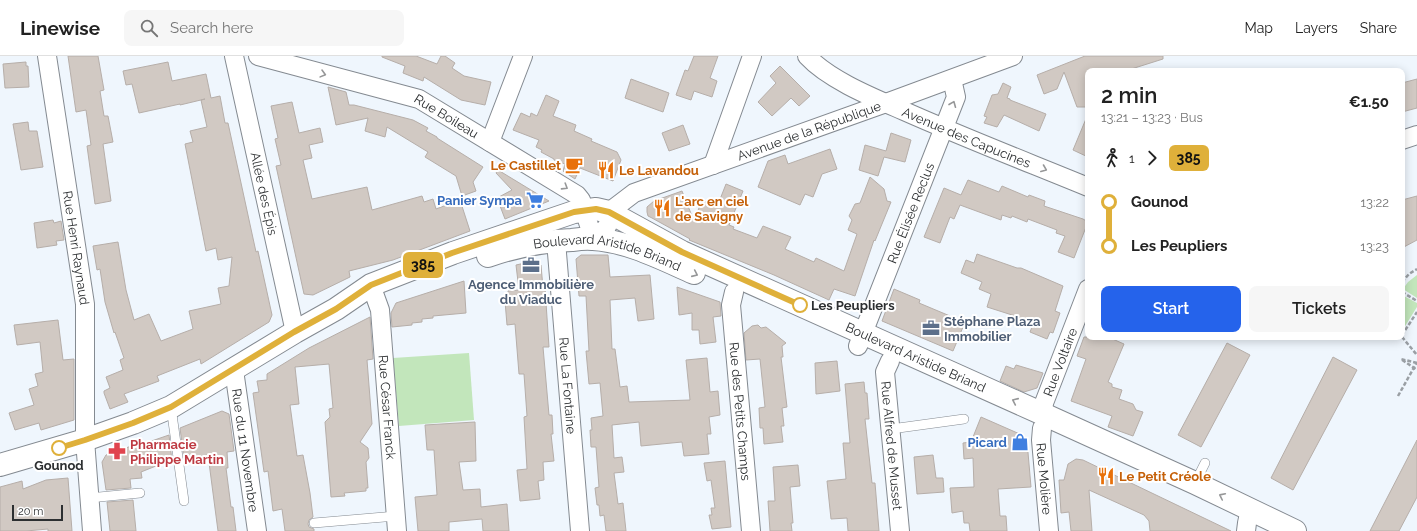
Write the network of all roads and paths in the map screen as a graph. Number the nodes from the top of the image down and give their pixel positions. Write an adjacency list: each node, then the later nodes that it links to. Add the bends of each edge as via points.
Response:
1 (47, 56): 45 (street, Rue Henri Raynaud, via 85,304)
2 (234, 56): 31 (street, Allée des Épis)
3 (258, 56): 8 (street, Rue Boileau)
4 (523, 56): 14 (street)
5 (752, 56): 15 (street)
6 (807, 56): 10 (street, Avenue des Capucines, via 830,75)
7 (1013, 56): 9 (street, Avenue de la République)
8 (297, 61): 14 (street, Rue Boileau, one-way to 14, via 419,99)
9 (952, 79): 10 (street, Avenue de la République); 11 (street, Rue Élisée Reclus, one-way to 9, via 956,97)
10 (886, 103): 11 (street, Avenue des Capucines); 15 (street, Avenue de la République)
11 (943, 128): 16 (street, Avenue des Capucines, one-way to 16); 32 (street, Rue Élisée Reclus)
12 (1417, 135): 13 (street)
13 (1405, 139)
14 (490, 142): 17 (street, Rue Boileau, one-way to 17, via 577,195)
15 (713, 165): 18 (street, Avenue de la République, via 634,193)
16 (1085, 186)
17 (584, 210): 18 (main road, Boulevard Aristide Briand); 19 (street, Rue Boileau); 23 (main road, Boulevard Aristide Briand, via 460,251)
18 (609, 212): 19 (street, via 610,224); 28 (main road, Boulevard Aristide Briand, via 682,252)
19 (593, 238): 20 (main road, Boulevard Aristide Briand); 24 (main road, Boulevard Aristide Briand, one-way to 24, via 647,252)
20 (556, 241): 23 (main road, Boulevard Aristide Briand, via 527,244); 57 (street, Rue La Fontaine)
21 (1417, 269): 22 (path)
22 (1405, 279)
23 (374, 292): 31 (main road, Boulevard Aristide Briand); 53 (street, Rue César Franck, via 380,310)
24 (734, 292): 28 (main road, via 742,287 783,305); 32 (main road, Boulevard Aristide Briand); 58 (street, Rue des Petits Champs, via 731,305)
25 (1405, 294): 27 (path)
26 (1085, 297): 43 (street, Rue Voltaire, via 1044,403)
27 (1417, 302)
28 (810, 310): 32 (main road, Boulevard Aristide Briand)
29 (1417, 312): 30 (path)
30 (1405, 331)
31 (294, 332): 38 (main road, Boulevard Aristide Briand)
32 (860, 339): 35 (main road, Boulevard Aristide Briand); 43 (main road, Boulevard Aristide Briand, one-way to 32)
33 (1405, 340): 34 (path)
34 (1417, 355)
35 (890, 361): 43 (main road, Boulevard Aristide Briand); 44 (street, Rue Alfred de Musset, via 886,372)
36 (1417, 363): 37 (path); 37 (path, via 1401,359)
37 (1413, 368): 39 (path); 40 (path)
38 (234, 370): 41 (main road, Boulevard Aristide Briand); 56 (street, Rue du 11 Novembre)
39 (1417, 370)
40 (1398, 396)
41 (171, 407): 45 (main road, Boulevard Aristide Briand); 51 (lane)
42 (964, 419): 44 (lane)
43 (1043, 421): 48 (main road, Boulevard Aristide Briand); 54 (main road, Boulevard Aristide Briand); 60 (street, Rue Molière, via 1041,440)
44 (890, 429): 59 (street, Rue Alfred de Musset)
45 (85, 440): 47 (main road, Boulevard Aristide Briand); 50 (street, Rue Henri Raynaud)
46 (1205, 463): 48 (lane)
47 (0, 465)
48 (1195, 483): 54 (main road, Boulevard Aristide Briand, one-way to 48)
49 (140, 492): 50 (lane)
50 (89, 498): 55 (street, Rue Henri Raynaud)
51 (184, 501)
52 (314, 523): 53 (lane)
53 (397, 524)
54 (1252, 524): 61 (main road, Boulevard Aristide Briand)
55 (92, 531)
56 (257, 531)
57 (580, 531)
58 (751, 531)
59 (900, 531)
60 (1049, 531)
61 (1295, 531)

